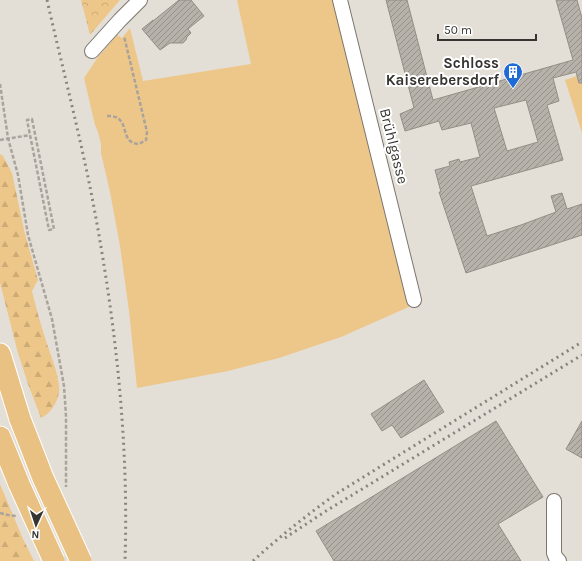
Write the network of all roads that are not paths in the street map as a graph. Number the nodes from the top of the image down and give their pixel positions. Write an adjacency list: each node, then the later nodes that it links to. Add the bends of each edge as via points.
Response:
1 (140, 0): 3 (street)
2 (340, 0): 4 (street, Brühlgasse)
3 (92, 51)
4 (414, 300)
5 (0, 354): 9 (highway, bridge, via 20,419 43,478)
6 (0, 437): 8 (highway, bridge)
7 (554, 501): 10 (street, via 554,553)
8 (54, 561)
9 (81, 561)
10 (559, 561)

